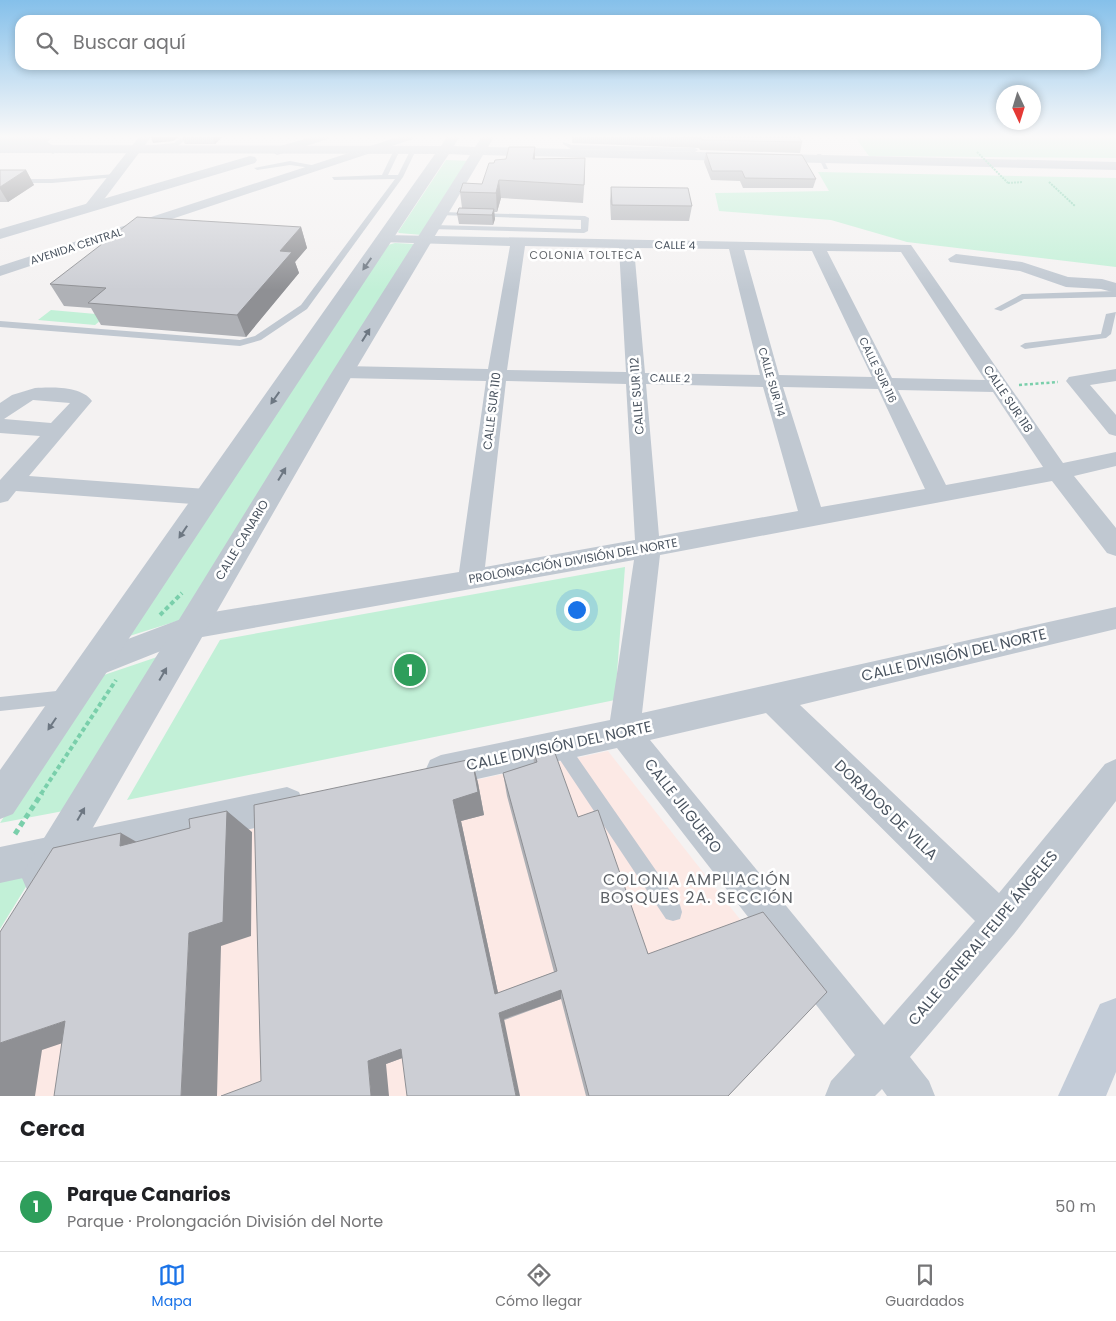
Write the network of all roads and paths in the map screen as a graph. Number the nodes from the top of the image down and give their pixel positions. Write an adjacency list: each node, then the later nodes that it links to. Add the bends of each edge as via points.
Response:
1 (106, 188): 9 (street)
2 (163, 188): 9 (street)
3 (254, 188): 19 (street, AVENIDA CENTRAL)
4 (392, 188): 24 (lane, via 304,307 251,341 240,343)
5 (419, 188): 12 (street)
6 (457, 188): 10 (street, CALLE CANARIO)
7 (1056, 188): 8 (path)
8 (1075, 206)
9 (91, 207): 11 (street)
10 (433, 227): 10 (lane, via 584,231 585,218); 12 (street, CALLE 4); 13 (street, CALLE 4); 26 (street, CALLE CANARIO, one-way to 10)
11 (0, 234)
12 (385, 239): 42 (street, one-way to 42)
13 (518, 242): 14 (street, CALLE 4); 27 (street, CALLE SUR 110)
14 (626, 244): 15 (street, CALLE 4); 29 (street, CALLE SUR 112)
15 (735, 245): 17 (street, CALLE 4); 30 (street, CALLE SUR 114)
16 (906, 245): 17 (street, CALLE 4); 33 (street, CALLE SUR 118)
17 (817, 246): 31 (street, CALLE SUR 116)
18 (956, 259): 20 (street, via 1022,267 1059,281)
19 (0, 271)
20 (1116, 288)
21 (1116, 294): 22 (lane, via 1022,297)
22 (998, 309)
23 (1116, 315): 25 (lane, via 1110,316 1106,334 1102,336)
24 (0, 324)
25 (1025, 346)
26 (343, 372): 27 (street, CALLE 2); 49 (street, CALLE CANARIO, one-way to 26)
27 (497, 374): 29 (street, CALLE 2); 47 (street, CALLE SUR 110)
28 (1116, 375): 32 (street)
29 (636, 378): 30 (street, CALLE 2); 46 (street, CALLE SUR 112)
30 (771, 380): 31 (street, CALLE 2); 43 (street, CALLE SUR 114)
31 (884, 382): 33 (street, CALLE 2); 41 (street, CALLE SUR 116)
32 (1076, 382): 33 (path); 36 (street)
33 (1004, 386): 39 (street, CALLE SUR 118)
34 (0, 414): 37 (street, via 14,400 27,394 80,398 80,405)
35 (0, 426): 37 (street)
36 (1116, 429)
37 (57, 430): 40 (street)
38 (1116, 459): 39 (street, PROLONGACIÓN DIVISIÓN DEL NORTE)
39 (1058, 472): 41 (street, PROLONGACIÓN DIVISIÓN DEL NORTE); 44 (street, CALLE SUR 118)
40 (6, 489): 42 (street)
41 (939, 494): 43 (street, PROLONGACIÓN DIVISIÓN DEL NORTE)
42 (206, 496): 50 (street, one-way to 50)
43 (812, 517): 46 (street, PROLONGACIÓN DIVISIÓN DEL NORTE)
44 (1107, 525): 45 (street, CALLE SUR 118)
45 (1116, 546)
46 (648, 548): 47 (street, PROLONGACIÓN DIVISIÓN DEL NORTE); 54 (street)
47 (471, 580): 49 (street, PROLONGACIÓN DIVISIÓN DEL NORTE)
48 (1116, 618): 52 (street, CALLE DIVISIÓN DEL NORTE)
49 (189, 628): 50 (street, PROLONGACIÓN DIVISIÓN DEL NORTE); 60 (street, CALLE CANARIO, one-way to 49)
50 (93, 665): 51 (street)
51 (71, 696): 53 (lane); 59 (street, one-way to 59)
52 (772, 698): 54 (street, CALLE DIVISIÓN DEL NORTE); 64 (street, DORADOS DE VILLA)
53 (0, 704)
54 (624, 732): 55 (street, CALLE DIVISIÓN DEL NORTE); 66 (street, CALLE JILGUERO)
55 (560, 746): 57 (street, CALLE DIVISIÓN DEL NORTE); 63 (lane)
56 (1116, 775): 64 (street, CALLE GENERAL FELIPE ÁNGELES)
57 (415, 776)
58 (319, 797): 60 (street)
59 (0, 801)
60 (58, 852): 61 (street); 62 (street, CALLE CANARIO)
61 (0, 865)
62 (26, 903)
63 (673, 912)
64 (1001, 921): 66 (street, CALLE GENERAL FELIPE ÁNGELES)
65 (1116, 1020): 69 (main road)
66 (882, 1058): 67 (street, CALLE GENERAL FELIPE ÁNGELES); 68 (street, CALLE JILGUERO)
67 (846, 1096)
68 (914, 1096)
69 (1082, 1096)

